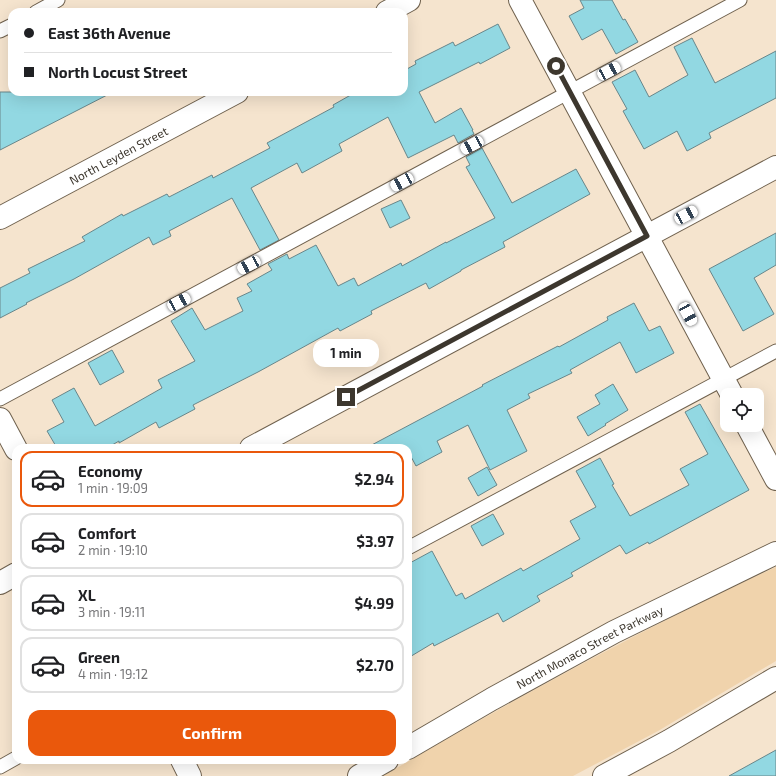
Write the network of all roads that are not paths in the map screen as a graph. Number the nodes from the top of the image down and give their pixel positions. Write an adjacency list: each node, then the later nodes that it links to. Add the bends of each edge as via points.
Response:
1 (58, 0): 5 (lane)
2 (409, 0): 6 (street)
3 (520, 0): 7 (street)
4 (740, 0): 7 (lane)
5 (43, 8)
6 (394, 8)
7 (570, 92): 11 (street); 14 (lane)
8 (229, 96): 10 (street, North Leyden Street)
9 (776, 167): 11 (street)
10 (0, 218)
11 (647, 236): 13 (street); 18 (street)
12 (776, 351): 13 (lane)
13 (727, 387): 20 (lane)
14 (0, 399)
15 (0, 419): 17 (street)
16 (752, 432): 19 (street)
17 (14, 444)
18 (258, 444)
19 (776, 479)
20 (412, 546)
21 (776, 553): 25 (street, North Monaco Street Parkway, via 614,632)
22 (12, 576): 23 (street)
23 (0, 583)
24 (776, 678): 32 (street, via 670,741)
25 (412, 746)
26 (12, 760): 29 (lane)
27 (184, 764): 30 (street)
28 (380, 764): 31 (street)
29 (0, 767)
30 (190, 776)
31 (359, 776)
32 (604, 776)

